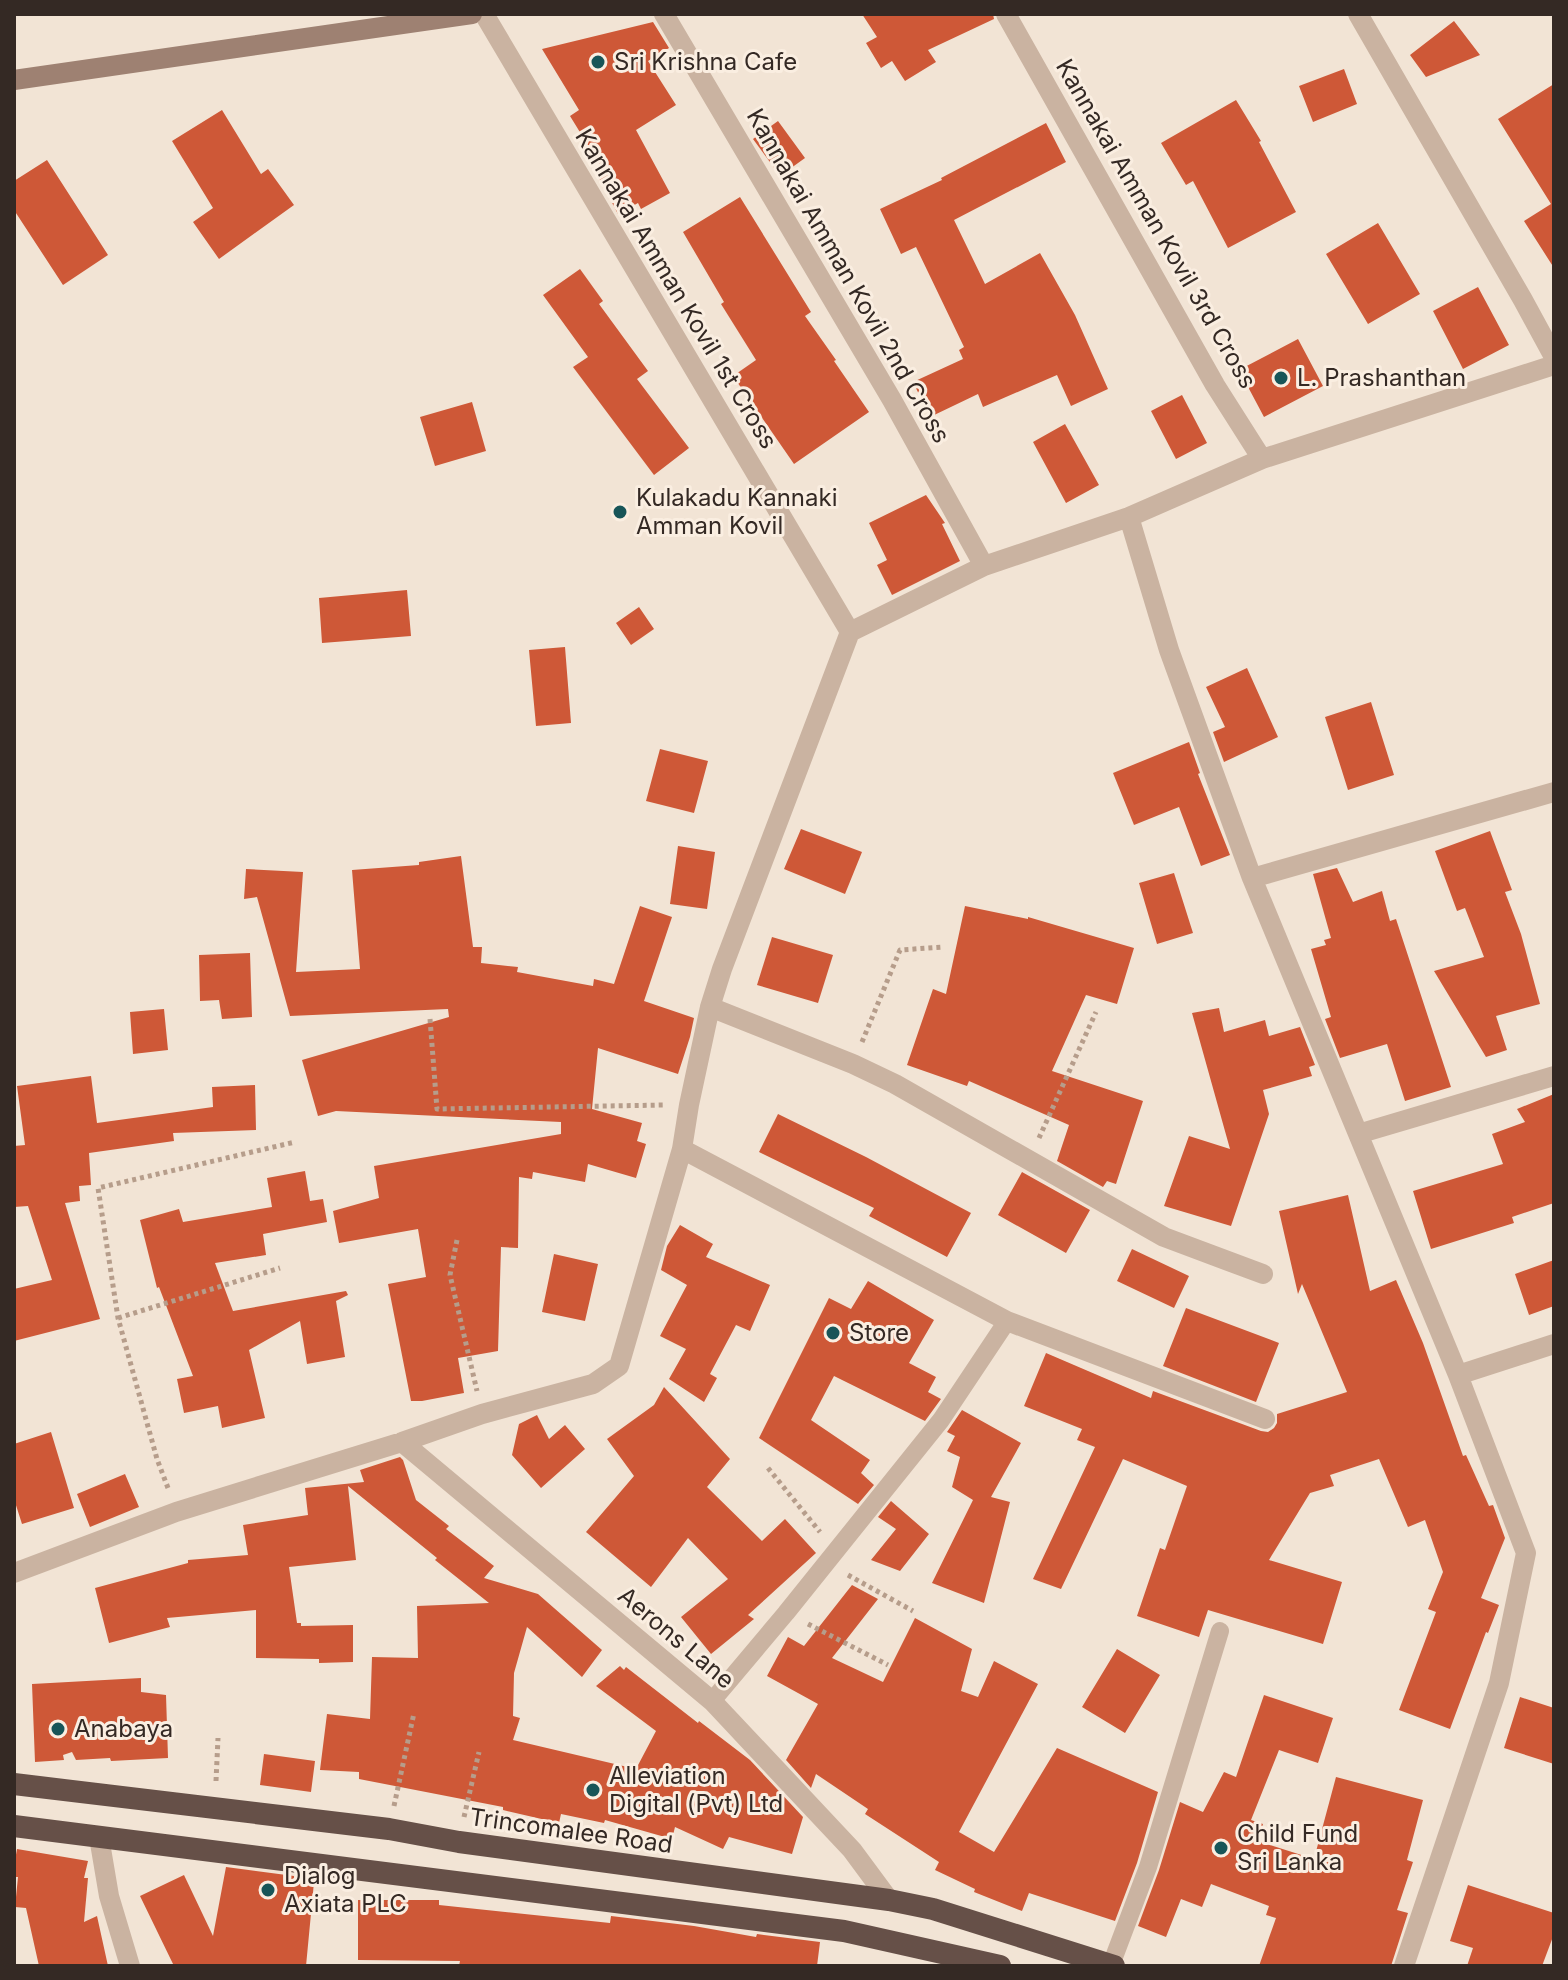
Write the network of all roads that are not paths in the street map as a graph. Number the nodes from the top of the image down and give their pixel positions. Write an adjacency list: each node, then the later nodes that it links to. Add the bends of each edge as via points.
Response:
1 (472, 14): 6 (main road)
2 (484, 14): 12 (street, Kannakai Amman Kovil 1st Cross)
3 (664, 14): 11 (street, Kannakai Amman Kovil 2nd Cross)
4 (1006, 14): 9 (street, Kannakai Amman Kovil 3rd Cross)
5 (1358, 14): 7 (street)
6 (14, 80)
7 (1554, 357)
8 (1554, 365): 9 (street)
9 (1262, 459): 10 (street)
10 (1129, 517): 11 (street); 14 (street, via 1169,650)
11 (984, 566): 12 (street)
12 (850, 632): 15 (street)
13 (1554, 792): 14 (street)
14 (1252, 878): 17 (street)
15 (710, 1007): 18 (street); 19 (street, via 895,1084 1164,1237)
16 (1554, 1076): 17 (street)
17 (1358, 1134): 22 (street)
18 (682, 1149): 20 (street); 24 (street, via 619,1366 593,1384)
19 (1263, 1274)
20 (1007, 1321): 23 (street); 27 (lane, via 941,1420)
21 (1554, 1344): 22 (street)
22 (1458, 1375): 35 (street, via 1526,1553 1499,1683)
23 (1265, 1419)
24 (402, 1442): 25 (street, via 176,1512); 27 (street, Aerons Lane)
25 (14, 1573)
26 (1220, 1631): 32 (lane, via 1148,1867)
27 (712, 1701): 31 (street, Aerons Lane, via 852,1850)
28 (14, 1784): 31 (highway, Trincomalee Road, via 389,1829)
29 (14, 1826): 30 (highway)
30 (99, 1837): 33 (street, via 109,1896); 34 (highway, via 844,1931)
31 (889, 1900): 32 (highway, Trincomalee Road)
32 (1112, 1965)
33 (130, 1966)
34 (1000, 1966)
35 (1404, 1966)

